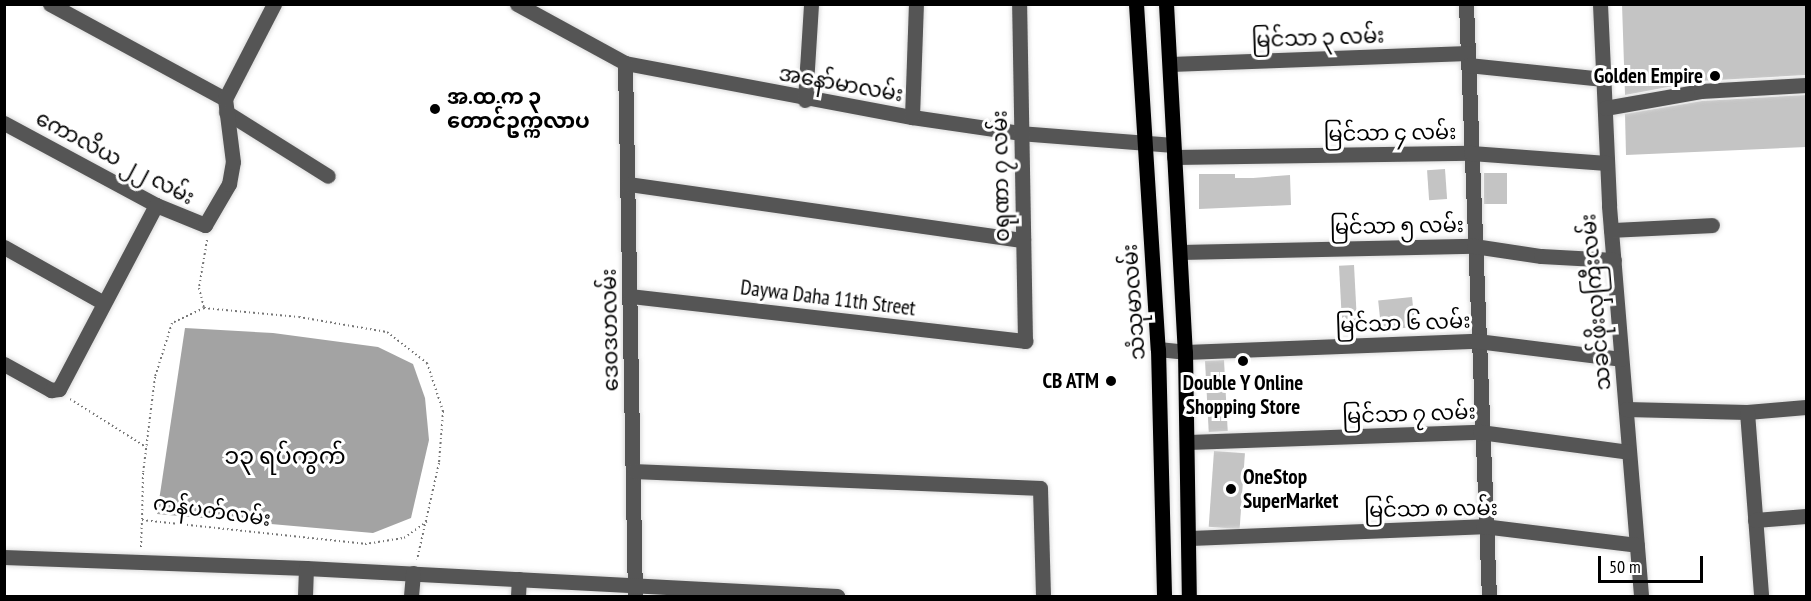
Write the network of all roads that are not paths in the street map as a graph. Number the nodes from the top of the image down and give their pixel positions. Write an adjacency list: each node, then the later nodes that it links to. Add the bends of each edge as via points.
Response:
1 (50, 4): 17 (street)
2 (274, 4): 17 (street)
3 (517, 4): 12 (street, အနော်မာလမ်း)
4 (811, 4): 16 (street)
5 (916, 4): 19 (street)
6 (1019, 4): 21 (street, ၀ရုဏာ ၇ လမ်း)
7 (1136, 4): 22 (main road, သံသုမာလမ်း)
8 (1166, 4): 13 (main road)
9 (1466, 4): 11 (street)
10 (1600, 4): 14 (street, သခင်ဖိုးလှကြီးလမ်း)
11 (1468, 59): 13 (street, မြင်သာ ၃ လမ်း); 14 (street, မြင်သာ ၃ လမ်း); 24 (street)
12 (625, 63): 16 (street, အနော်မာလမ်း); 27 (street, ဒေဝဒဟလမ်း)
13 (1170, 64): 23 (main road)
14 (1603, 79): 18 (street, သခင်ဖိုးလှကြီးလမ်း)
15 (1806, 85): 18 (street, via 1701,91)
16 (805, 100): 19 (street, အနော်မာလမ်း)
17 (226, 105): 26 (street); 28 (street, ကောလိယ ၂၂ လမ်း, via 233,162 229,184 206,225)
18 (1605, 108): 25 (street, သခင်ဖိုးလှကြီးလမ်း)
19 (912, 117): 21 (street, အနော်မာလမ်း)
20 (4, 123): 28 (street, ကောလိယ ၂၂ လမ်း)
21 (1020, 133): 22 (street, အနော်မာလမ်း); 31 (street, ၀ရုဏာ ၇ လမ်း)
22 (1144, 142): 23 (street, အနော်မာလမ်း); 40 (main road, သံသုမာလမ်း)
23 (1173, 151): 24 (street, မြင်သာ ၄ လမ်း); 34 (main road)
24 (1471, 153): 25 (street, မြင်သာ ၄ လမ်း); 32 (street)
25 (1607, 163): 30 (street, သခင်ဖိုးလှကြီးလမ်း)
26 (328, 176)
27 (628, 184): 31 (street); 36 (street, ဒေဝဒဟလမ်း)
28 (156, 205): 37 (street)
29 (1712, 225): 30 (street)
30 (1611, 230): 35 (street, သခင်ဖိုးလှကြီးလမ်း)
31 (1023, 240): 39 (street, ၀ရုဏာ ၇ လမ်း, via 1027,338)
32 (1474, 246): 34 (street, မြင်သာ ၅ လမ်း); 35 (street, မြင်သာ ၅ လမ်း, via 1541,256); 38 (street)
33 (4, 247): 37 (street)
34 (1180, 252): 41 (main road)
35 (1614, 260): 42 (street, သခင်ဖိုးလှကြီးလမ်း)
36 (630, 296): 39 (street, Daywa Daha 11th Street); 50 (street, ဒေဝဒဟလမ်း)
37 (102, 302): 43 (street, via 59,389 51,390)
38 (1477, 341): 41 (street, မြင်သာ ၆ လမ်း); 42 (street, မြင်သာ ၆ လမ်း); 47 (street)
39 (1021, 342)
40 (1158, 349): 41 (street, မြင်သာ ၆ လမ်း); 67 (main road, သံသုမာလမ်း)
41 (1185, 352): 48 (main road)
42 (1621, 359): 45 (street, သခင်ဖိုးလှကြီးလမ်း)
43 (4, 364)
44 (1806, 407): 46 (street)
45 (1626, 408): 46 (street); 49 (street, သခင်ဖိုးလှကြီးလမ်း)
46 (1747, 412): 52 (street)
47 (1480, 432): 48 (street, မြင်သာ ၇ လမ်း); 49 (street, မြင်သာ ၇ လမ်း); 53 (street)
48 (1188, 442): 54 (main road)
49 (1629, 452): 55 (street, သခင်ဖိုးလှကြီးလမ်း)
50 (634, 471): 60 (street, ဒေဝဒဟလမ်း); 66 (street, via 1040,488)
51 (1806, 516): 52 (street)
52 (1755, 520): 71 (street)
53 (1484, 526): 54 (street, မြင်သာ ၈ လမ်း); 55 (street, မြင်သာ ၈ လမ်း); 69 (street)
54 (1190, 538): 68 (main road)
55 (1637, 544): 70 (street, သခင်ဖိုးလှကြီးလမ်း)
56 (4, 556): 57 (street)
57 (306, 568): 58 (street); 62 (street)
58 (413, 573): 59 (street); 63 (street)
59 (519, 579): 60 (street); 64 (street)
60 (635, 591): 61 (street)
61 (826, 596): 65 (street)
62 (305, 597)
63 (411, 597)
64 (518, 597)
65 (837, 597)
66 (1043, 597)
67 (1164, 597)
68 (1189, 597)
69 (1489, 597)
70 (1641, 597)
71 (1761, 597)

